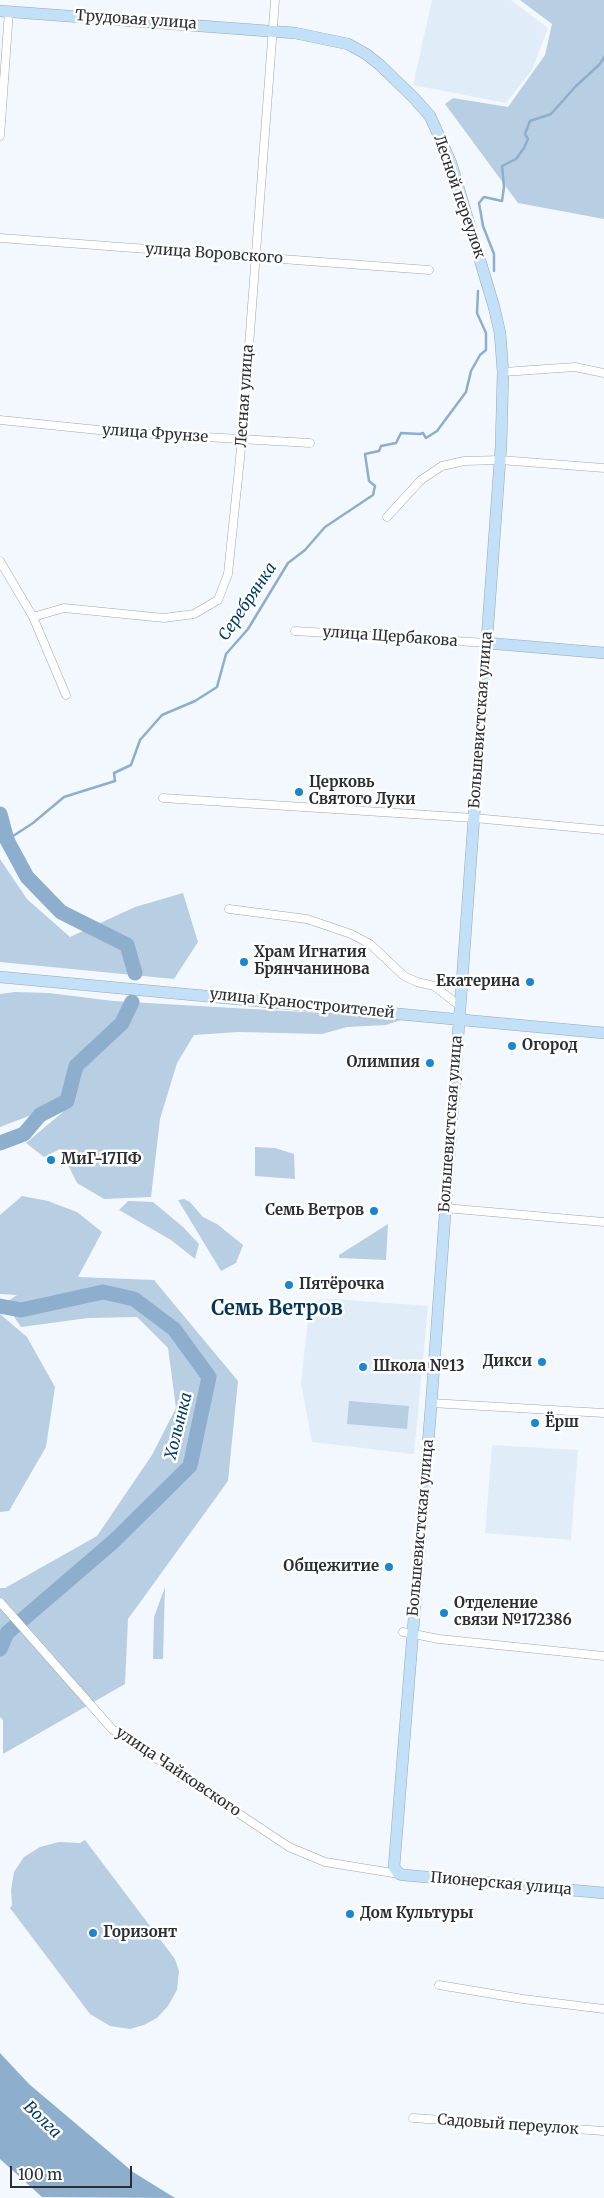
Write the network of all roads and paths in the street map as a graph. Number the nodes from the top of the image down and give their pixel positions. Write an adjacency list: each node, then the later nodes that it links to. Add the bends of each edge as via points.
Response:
1 (276, 0): 3 (street, Лесная улица)
2 (6, 7): 3 (street, Трудовая улица); 4 (street)
3 (273, 31): 6 (street, Лесная улица); 8 (street, Лесной переулок, via 348,44 380,65 430,116 451,163 491,297 500,333)
4 (0, 136)
5 (0, 238): 6 (street, улица Воровского)
6 (254, 257): 7 (street, улица Воровского); 11 (street, Лесная улица)
7 (428, 270)
8 (503, 372): 9 (street, via 575,367); 13 (street, Большевистская улица)
9 (604, 373)
10 (0, 420): 11 (street, улица Фрунзе, via 118,432)
11 (242, 439): 12 (street, улица Фрунзе); 17 (street, Лесная улица, via 228,574 218,600 194,614 164,618 64,608)
12 (310, 443)
13 (500, 460): 14 (street); 15 (street, via 464,461 442,466 420,480); 19 (street, Большевистская улица)
14 (604, 468)
15 (387, 517)
16 (0, 561): 17 (street)
17 (33, 617): 21 (street)
18 (295, 631): 19 (street, улица Щербакова)
19 (487, 643): 20 (street, улица Щербакова); 23 (street, Большевистская улица)
20 (604, 653)
21 (66, 695)
22 (163, 798): 23 (street)
23 (474, 818): 24 (street); 29 (street, Большевистская улица)
24 (604, 830)
25 (228, 909): 29 (street, via 307,919 350,934 370,944 404,976 434,986)
26 (0, 977): 27 (street, улица Краностроителей)
27 (29, 980): 28 (street); 30 (street, улица Краностроителей)
28 (0, 982)
29 (460, 1006): 30 (street, Большевистская улица)
30 (459, 1019): 31 (street, улица Краностроителей); 32 (street, Большевистская улица)
31 (604, 1033)
32 (445, 1208): 33 (street); 34 (street, Большевистская улица)
33 (604, 1222)
34 (431, 1403): 35 (street); 37 (street, Большевистская улица)
35 (604, 1414)
36 (0, 1602): 39 (street, улица Чайковского, via 112,1729 281,1841 325,1862)
37 (407, 1633): 38 (street); 39 (street, Большевистская улица, via 394,1867)
38 (604, 1656)
39 (399, 1874): 40 (street, Пионерская улица)
40 (604, 1894)
41 (439, 1985): 42 (street)
42 (604, 2009)
43 (412, 2118): 44 (street, Садовый переулок)
44 (604, 2131)

